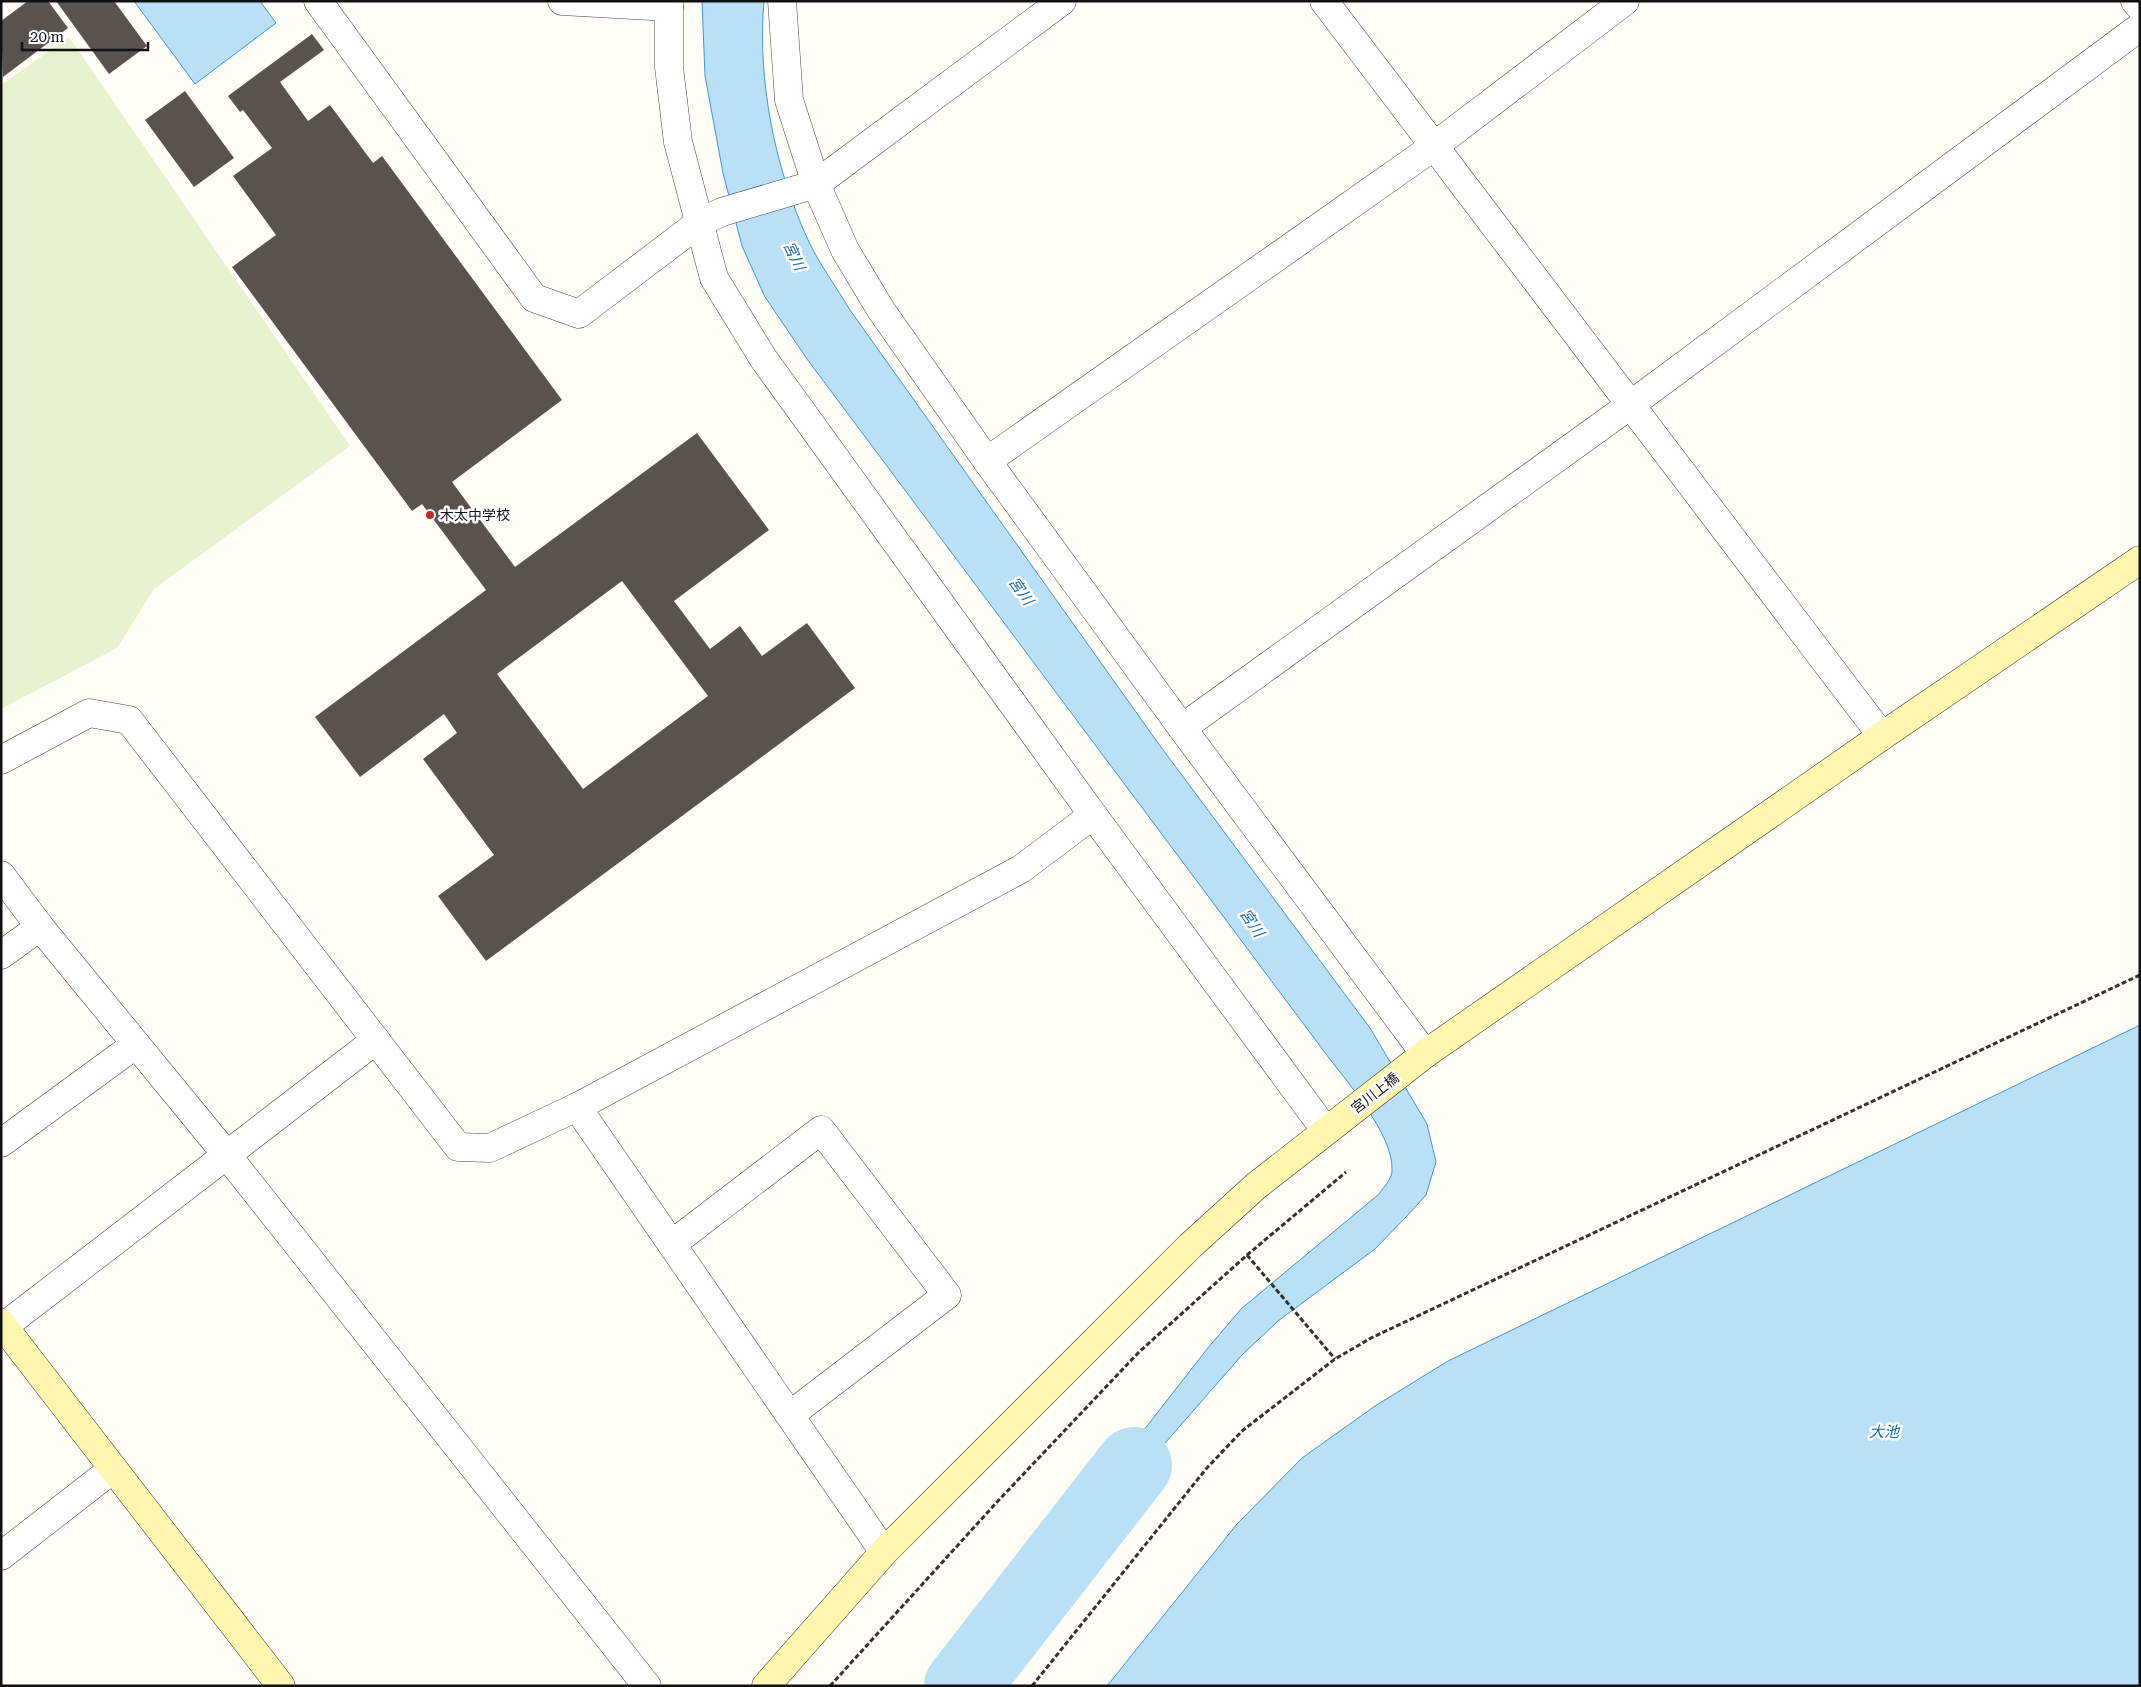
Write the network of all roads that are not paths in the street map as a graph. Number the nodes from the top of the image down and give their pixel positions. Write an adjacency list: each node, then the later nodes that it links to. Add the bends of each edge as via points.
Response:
1 (318, 1): 13 (street, via 534,298 579,314)
2 (562, 1): 8 (street)
3 (782, 1): 12 (street, via 789,100)
4 (1062, 1): 12 (street)
5 (1324, 1): 11 (street)
6 (1625, 1): 11 (street)
7 (2135, 1): 9 (street)
8 (669, 4): 13 (street, via 669,68 678,142)
9 (2140, 7)
10 (2140, 27): 14 (street)
11 (1434, 147): 14 (street); 15 (street)
12 (808, 186): 13 (street); 15 (street, via 881,310)
13 (711, 218): 20 (street, via 714,278 763,358)
14 (1629, 406): 17 (street); 18 (street)
15 (987, 461): 17 (street)
16 (2140, 560): 18 (street, 宮川上橋)
17 (1182, 728): 26 (street)
18 (1882, 736): 26 (street, 宮川上橋)
19 (1, 760): 24 (street, via 89,713 129,720)
20 (1094, 815): 27 (street, via 1021,868); 28 (street)
21 (1, 874): 22 (street)
22 (40, 927): 23 (street); 25 (street)
23 (1, 955)
24 (376, 1040): 27 (street, via 458,1147 490,1148); 30 (street)
25 (135, 1045): 29 (street); 30 (street)
26 (1417, 1060): 28 (street, 宮川上橋)
27 (577, 1107): 31 (street)
28 (1334, 1126): 35 (street, 宮川上橋, via 1256,1186 1190,1246)
29 (1, 1143)
30 (226, 1154): 32 (street); 38 (street)
31 (672, 1244): 33 (street); 33 (street, via 821,1130 948,1295)
32 (2, 1325): 34 (street)
33 (790, 1416): 35 (street)
34 (113, 1468): 36 (street); 37 (street)
35 (884, 1552): 39 (street, 宮川上橋)
36 (1, 1556)
37 (273, 1683)
38 (647, 1686)
39 (766, 1686)

